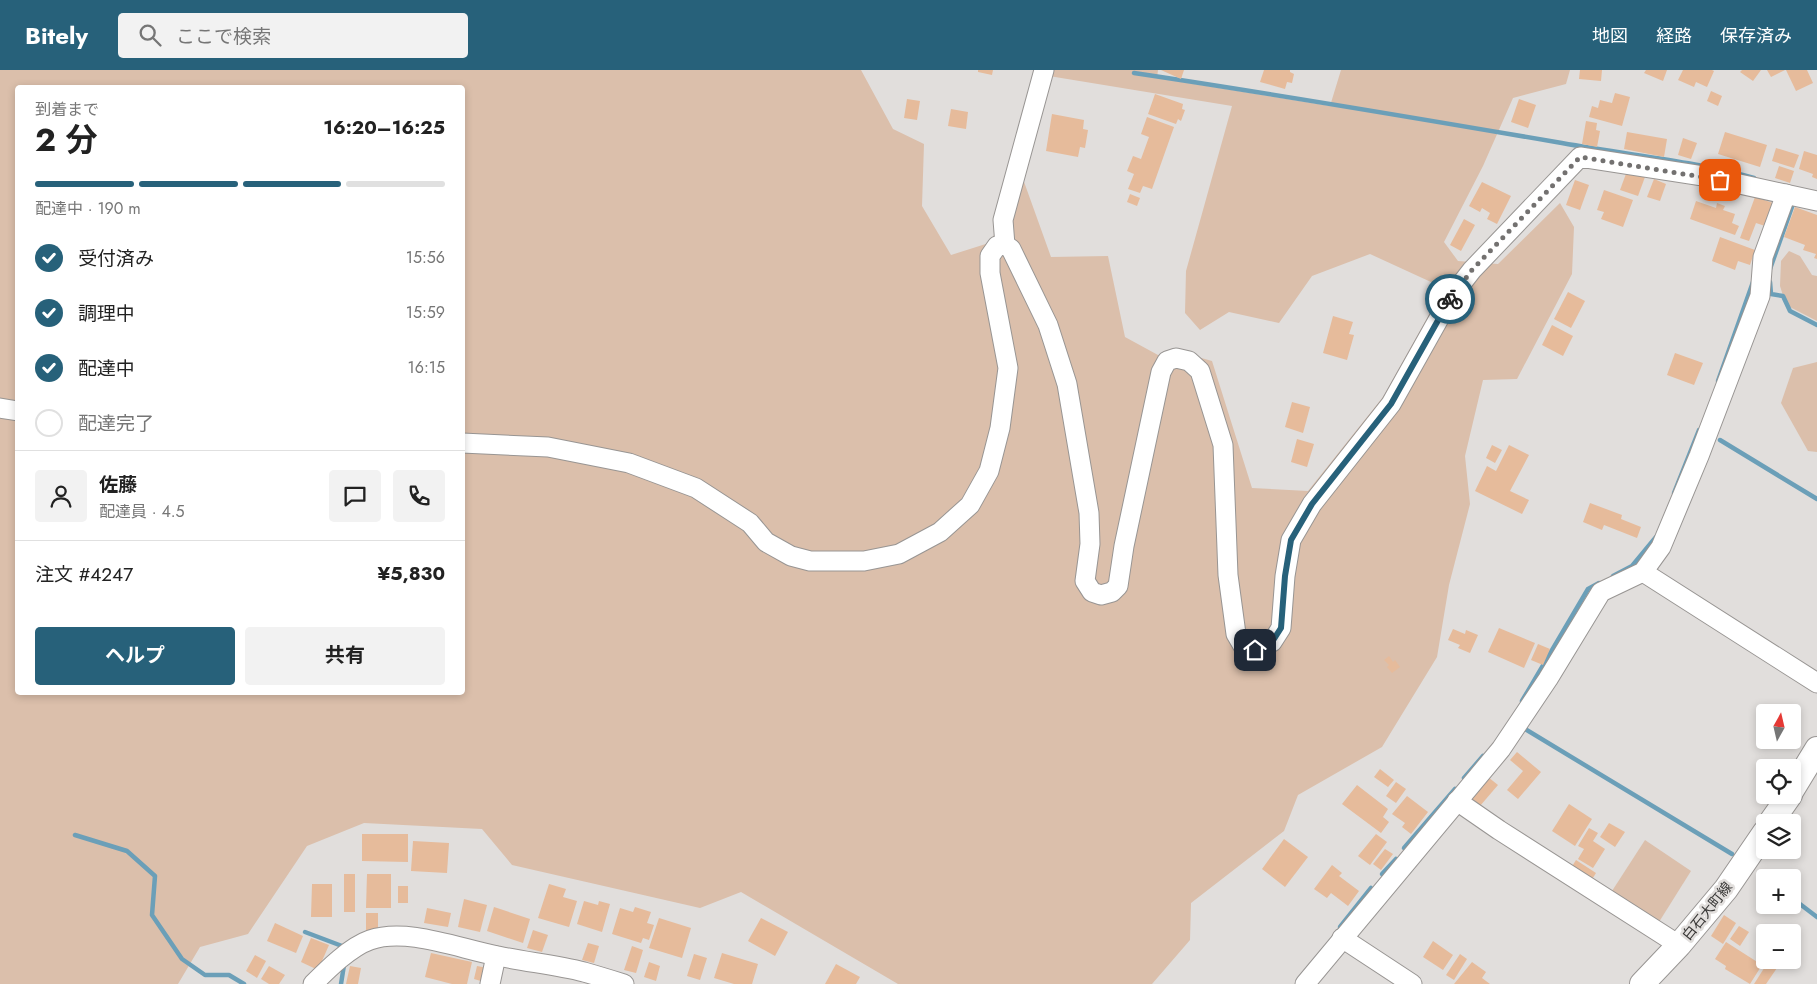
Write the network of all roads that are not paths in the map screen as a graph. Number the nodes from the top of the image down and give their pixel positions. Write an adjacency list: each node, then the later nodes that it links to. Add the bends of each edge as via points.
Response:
1 (1044, 70): 3 (street, via 1003,220)
2 (1799, 197): 3 (street, via 1703,176 1580,157 1472,270 1451,297 1391,404 1312,504 1291,540 1281,628 1272,642 1255,650 1243,646 1236,634 1228,575 1223,445 1200,372 1189,361 1176,358 1167,361 1161,372 1118,586 1101,595 1092,592 1086,581 1089,513 1067,384 1048,325 1011,249); 7 (street, via 1763,257 1760,296 1661,548)
3 (1005, 245): 6 (street, via 997,246 990,256 990,273 1008,368 1000,428 989,471 970,505 940,532 899,554 864,561 810,562 766,542 750,523 696,488 629,463 548,448)
4 (0, 408): 5 (street)
5 (15, 410)
6 (465, 443)
7 (1643, 572): 8 (street); 11 (street, via 1601,592 1501,749)
8 (1817, 683)
9 (1817, 750): 10 (main road)
10 (1801, 776)
11 (1457, 801): 13 (street); 14 (street)
12 (1756, 845): 14 (main road, 白石大町線, via 1726,889)
13 (1342, 938): 19 (street); 20 (street)
14 (1679, 945): 21 (main road, 白石大町線)
15 (496, 956): 16 (street, via 424,939 390,935 360,945); 17 (street); 18 (street, via 583,972)
16 (313, 984)
17 (490, 984)
18 (624, 984)
19 (1305, 984)
20 (1412, 984)
21 (1642, 984)

